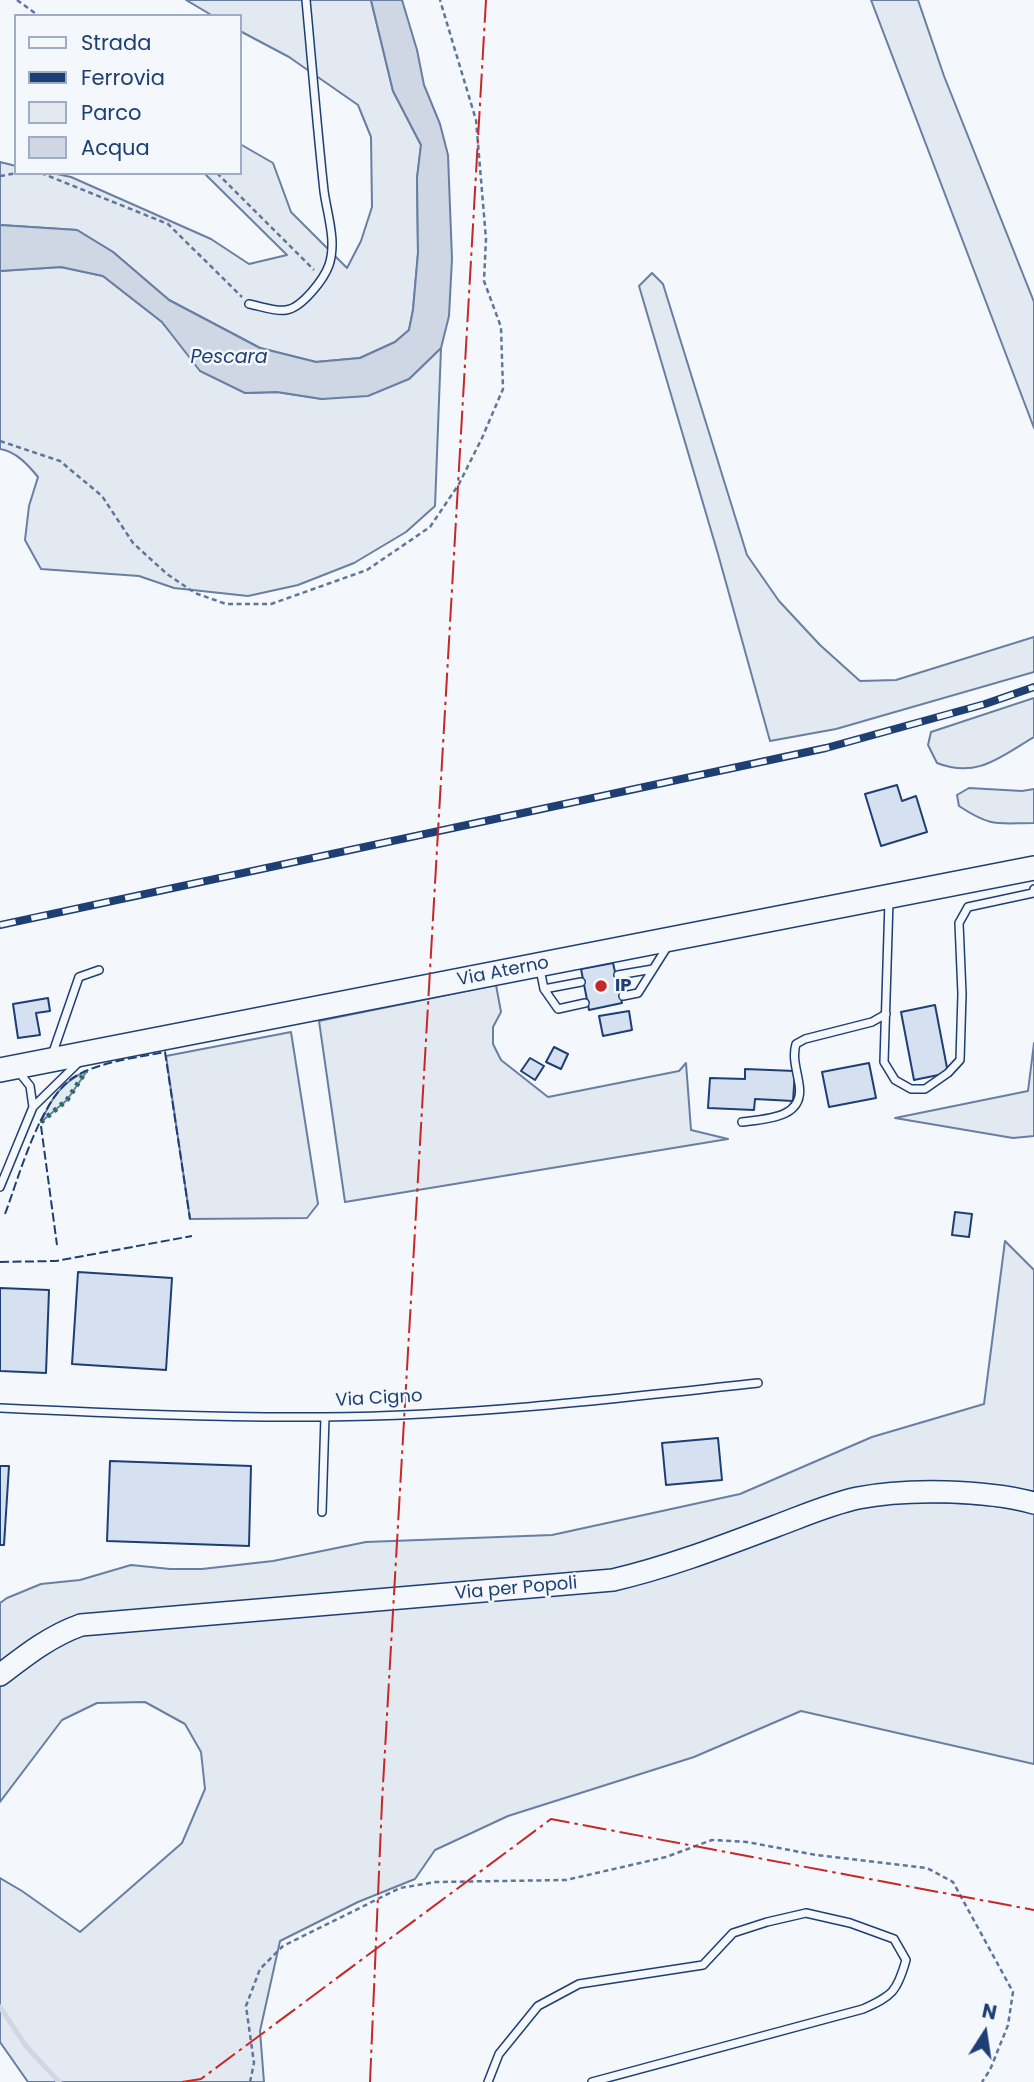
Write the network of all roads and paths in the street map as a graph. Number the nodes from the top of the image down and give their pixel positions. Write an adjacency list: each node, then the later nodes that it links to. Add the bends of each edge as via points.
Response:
1 (18, 0): 4 (path)
2 (306, 0): 7 (lane, via 331,232 332,254)
3 (440, 0): 9 (path, via 476,120 486,239 484,281 501,327 503,389 459,484 430,527 368,570 271,604 226,604 195,593 167,574 133,543 102,496 60,461)
4 (36, 14)
5 (46, 175): 8 (path, via 168,224)
6 (219, 175): 7 (path)
7 (321, 278): 8 (lane, via 309,296 287,310)
8 (249, 304)
9 (0, 441)
10 (1034, 857): 12 (main road, Via Aterno)
11 (1034, 869): 12 (main road, Via Aterno)
12 (1006, 873): 14 (main road, Via Aterno)
13 (1034, 889): 24 (lane, via 968,907 959,923 960,1060 948,1073 925,1089 911,1089 895,1080 884,1062)
14 (889, 897): 15 (main road, Via Aterno); 24 (lane)
15 (672, 939): 16 (main road, Via Aterno); 17 (lane)
16 (539, 965): 21 (lane); 25 (main road, Via Aterno)
17 (653, 969): 19 (lane); 22 (lane, via 638,993)
18 (99, 970): 26 (lane, via 79,977)
19 (618, 975)
20 (581, 982): 21 (lane)
21 (544, 989): 23 (lane, via 558,1009)
22 (623, 996)
23 (585, 1003)
24 (886, 1014): 29 (lane, via 796,1044 800,1087 794,1107 787,1114)
25 (90, 1053): 26 (main road, Via Aterno); 28 (lane)
26 (50, 1060): 27 (main road, Via Aterno)
27 (7, 1069): 28 (lane, via 30,1086)
28 (33, 1107): 30 (lane)
29 (742, 1122)
30 (0, 1187)
31 (758, 1383): 33 (lane, Via Cigno, via 520,1408)
32 (0, 1408): 33 (lane, Via Cigno)
33 (325, 1417): 35 (lane)
34 (1034, 1503): 36 (main road, Via per Popoli, via 955,1493 881,1494 837,1503 650,1572 613,1580 81,1625 36,1647)
35 (322, 1512)
36 (0, 1675)
37 (250, 2082): 40 (path, via 254,2063 246,2006 260,1969 283,1945 400,1888 436,1882 566,1880 666,1857 712,1840 927,1868 953,1882 1013,1992 1008,2025)
38 (488, 2082): 39 (lane, via 499,2054 538,2006 579,1984 704,1965 733,1933 767,1922 806,1913 850,1923 894,1940 906,1960 899,1985 888,1997 863,2010)
39 (592, 2082)
40 (982, 2082)

